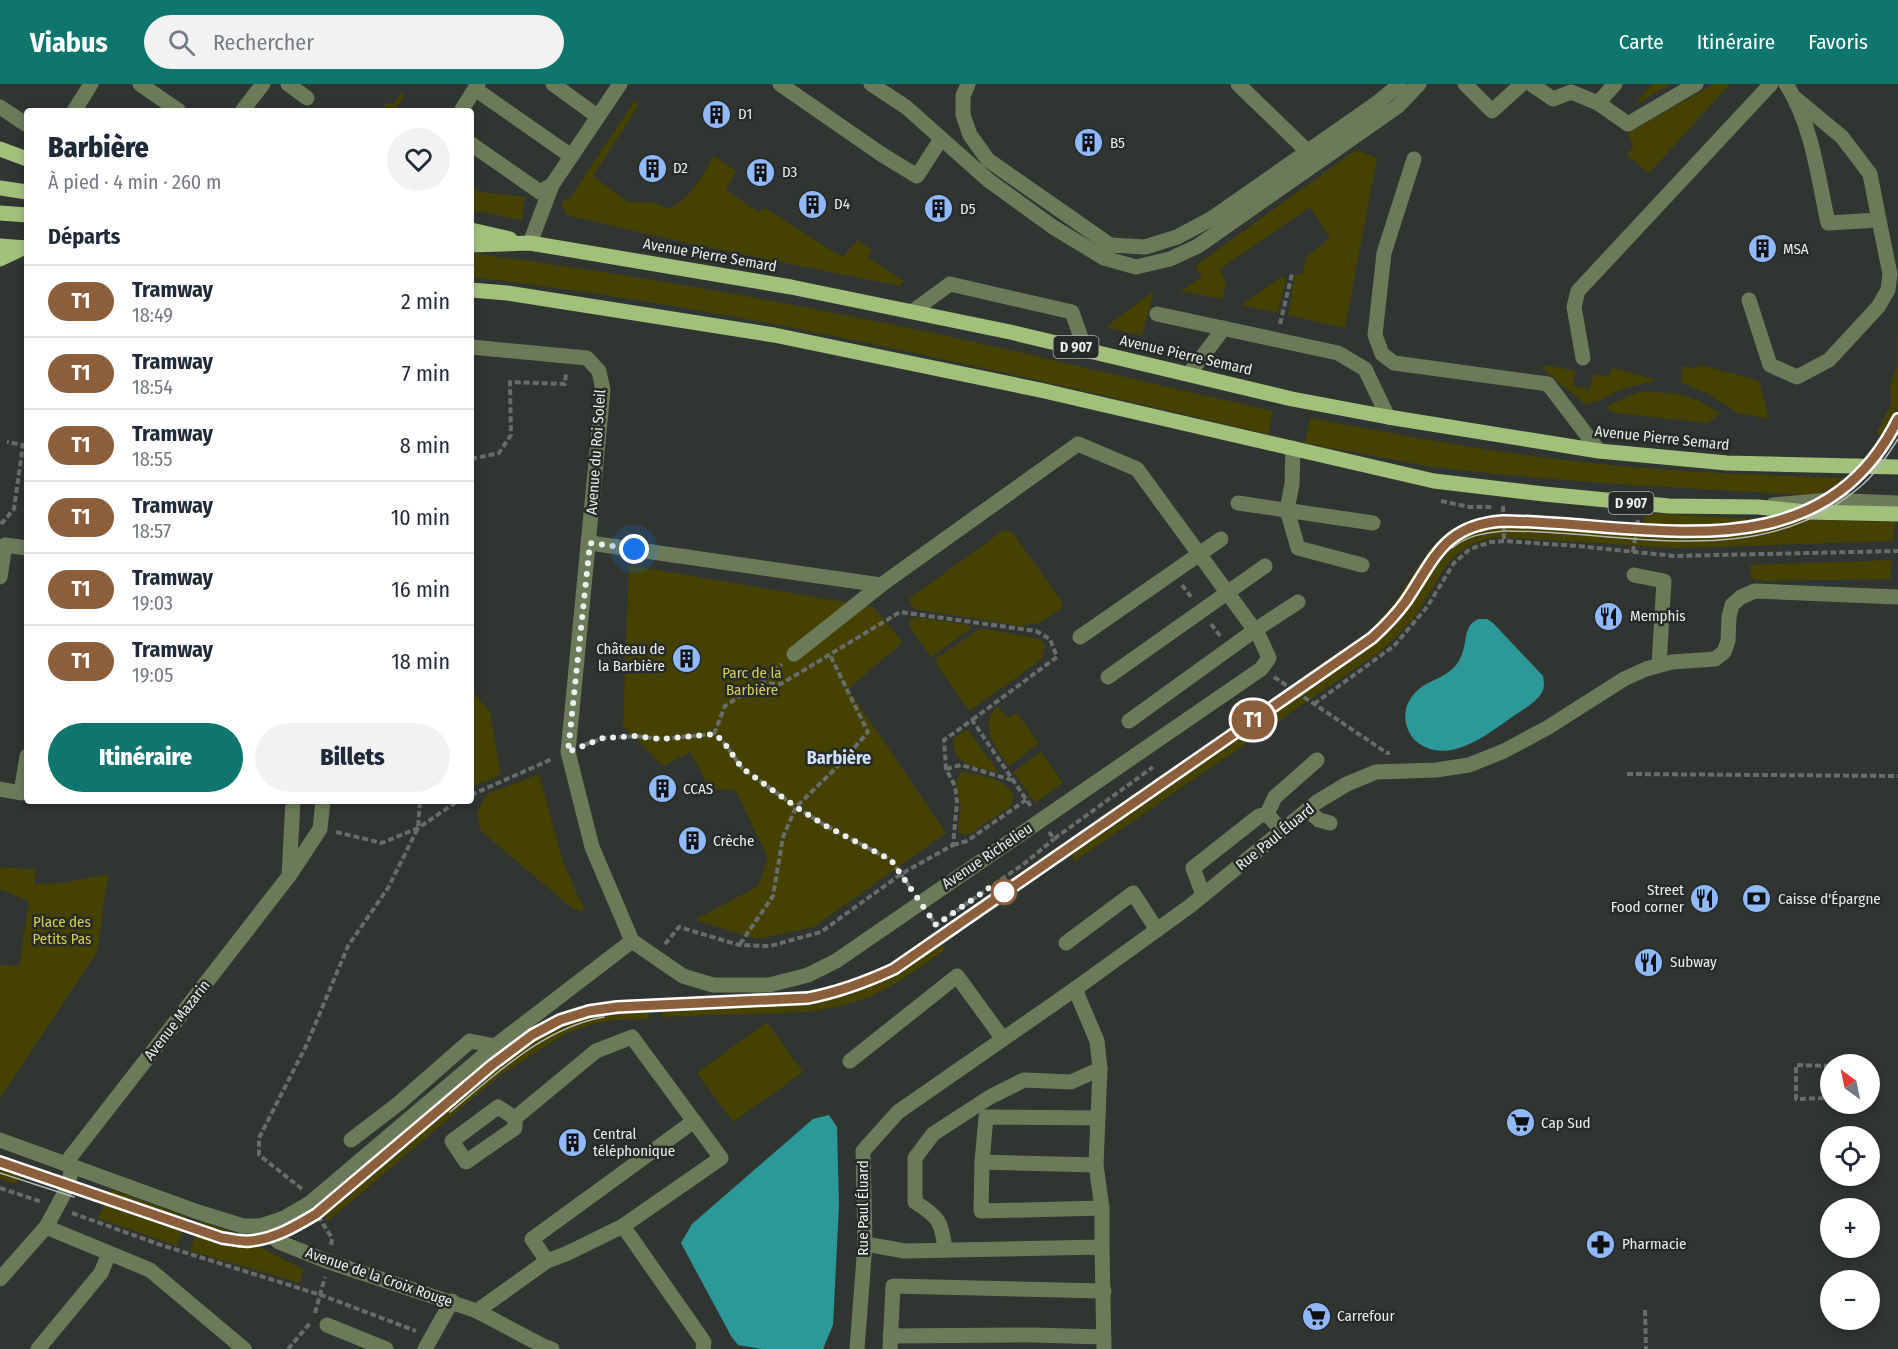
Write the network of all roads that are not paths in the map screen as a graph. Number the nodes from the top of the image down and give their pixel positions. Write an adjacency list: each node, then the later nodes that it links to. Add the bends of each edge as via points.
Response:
1 (92, 84): 25 (street)
2 (140, 84): 26 (street)
3 (262, 84): 27 (street)
4 (288, 84): 21 (street)
5 (553, 84): 29 (street)
6 (620, 84): 29 (street)
7 (780, 84): 31 (street, via 917,176)
8 (871, 84): 31 (street, via 906,106)
9 (968, 84): 34 (street, via 963,96 963,115 970,135 988,160 1110,245 1145,247 1177,237 1211,219)
10 (1238, 84): 34 (street)
11 (1419, 84): 31 (street, via 1398,106 1198,246 1170,260 1136,267 1104,258 1053,227 988,180)
12 (1465, 84): 13 (street, via 1492,111)
13 (1522, 84)
14 (1531, 84): 23 (street, via 1553,99 1570,92)
15 (1615, 84): 23 (street)
16 (1696, 84): 23 (street, via 1628,124)
17 (1771, 84): 58 (street, via 1578,291 1574,307)
18 (1786, 84): 22 (street)
19 (1393, 86): 34 (street, via 1377,103)
20 (477, 87): 28 (street); 35 (street)
21 (307, 98)
22 (1795, 98): 43 (street, via 1842,137 1870,174); 43 (street, via 1810,142 1828,224)
23 (1598, 103)
24 (0, 107): 30 (street)
25 (76, 108)
26 (175, 108)
27 (246, 108)
28 (463, 108)
29 (597, 116): 35 (street)
30 (24, 123)
31 (941, 139)
32 (474, 146): 38 (street, via 540,192)
33 (0, 149): 36 (main road)
34 (1306, 151)
35 (571, 156): 38 (street)
36 (24, 158)
37 (1414, 159): 62 (street, via 1384,253 1375,335 1382,354 1394,363 1548,384)
38 (552, 185): 45 (street)
39 (0, 188): 40 (main road)
40 (24, 192)
41 (0, 213): 42 (main road)
42 (24, 215)
43 (1879, 220): 52 (street, via 1890,274 1888,290 1878,307 1829,360 1797,377 1770,365)
44 (474, 231): 45 (main road)
45 (530, 243): 46 (main road, Avenue Pierre Semard / D 907); 53 (main road, Avenue Pierre Semard / D 907)
46 (474, 245)
47 (0, 246): 48 (main road)
48 (24, 248)
49 (24, 248): 50 (main road)
50 (0, 259)
51 (474, 290): 61 (main road, D 907, via 774,335)
52 (1749, 300)
53 (913, 311): 57 (main road, Avenue Pierre Semard / D 907); 57 (street, via 950,284 1072,312)
54 (1157, 314): 55 (street)
55 (1224, 328): 59 (street); 60 (street, via 1338,353 1365,369)
56 (474, 347): 71 (street, Avenue du Roi Soleil, via 588,358 599,371 603,390)
57 (1085, 349): 59 (main road, Avenue Pierre Semard / D 907)
58 (1583, 358)
59 (1189, 374): 60 (main road, Avenue Pierre Semard / D 907)
60 (1389, 417): 62 (main road, Avenue Pierre Semard / D 907)
61 (1293, 448): 66 (main road, D 907, via 1434,481 1669,506); 67 (street)
62 (1599, 451): 63 (main road, Avenue Pierre Semard / D 907, via 1727,463)
63 (1898, 467)
64 (1238, 503): 67 (street)
65 (1898, 503): 66 (street, via 1828,500)
66 (1758, 507): 68 (main road, D 907)
67 (1287, 510): 69 (street); 74 (street, via 1298,548)
68 (1898, 514)
69 (1373, 523)
70 (1221, 539): 73 (street)
71 (590, 543): 78 (street); 102 (street, Avenue du Roi Soleil, via 568,752 592,847)
72 (24, 548): 77 (street, via 5,545)
73 (1199, 554): 78 (street, via 1137,469 1078,444); 80 (street); 85 (street)
74 (1362, 564)
75 (1265, 566): 80 (street)
76 (1634, 575): 87 (street, via 1664,581)
77 (0, 578)
78 (881, 585): 86 (street)
79 (1898, 587): 81 (street, Rue Paul Éluard, via 1860,589)
80 (1227, 592): 84 (street); 88 (street)
81 (1844, 595): 82 (street); 87 (street, Rue Paul Éluard, via 1755,591 1732,605 1728,641 1724,652 1715,659)
82 (1898, 597)
83 (1298, 602): 84 (street)
84 (1255, 630): 89 (street); 102 (street, Avenue Richelieu, via 1269,658 1260,669 836,961 807,975 769,985 713,985 683,976)
85 (1080, 637)
86 (794, 654)
87 (1659, 665): 95 (street, Rue Paul Éluard, via 1624,680 1504,752 1470,765 1376,772 1347,784)
88 (1108, 677)
89 (1129, 720)
90 (1317, 760): 96 (street, via 1275,797)
91 (24, 774): 92 (street, via 21,793)
92 (0, 789)
93 (293, 804): 99 (street)
94 (323, 804): 99 (street, Avenue Mazarin, via 320,829)
95 (1307, 810): 97 (street); 98 (street, Rue Paul Éluard)
96 (1267, 814): 98 (street); 100 (street, via 1259,816 1193,868)
97 (1330, 823)
98 (1282, 831): 100 (street, Rue Paul Éluard)
99 (289, 876): 116 (street, Avenue Mazarin)
100 (1203, 895): 101 (street, Rue Paul Éluard)
101 (1157, 930): 103 (street, via 1133,893); 104 (street, Rue Paul Éluard)
102 (632, 941): 106 (street)
103 (1066, 943)
104 (1075, 989): 105 (street, Rue Paul Éluard); 108 (street, via 1097,1041)
105 (1003, 1039): 107 (street, via 957,976); 121 (street, Rue Paul Éluard, via 898,1112 864,1151)
106 (495, 1046): 113 (street, via 470,1041); 118 (street, via 310,1203)
107 (850, 1061)
108 (1100, 1069): 110 (street); 123 (street, via 1071,1082 1024,1080 933,1134 915,1158 915,1202 933,1213 943,1229)
109 (515, 1118): 111 (street, via 596,1051 632,1037)
110 (1096, 1118): 114 (street, via 986,1117); 115 (street)
111 (694, 1121): 119 (street, via 721,1158); 125 (street, via 532,1239)
112 (0, 1140): 116 (street, Avenue de la Croix Rouge)
113 (351, 1140)
114 (982, 1162): 115 (street); 117 (street, via 981,1211)
115 (1096, 1165): 117 (street)
116 (69, 1166): 118 (street, Avenue de la Croix Rouge, via 198,1212 243,1226); 120 (street, Avenue Mazarin, via 58,1208)
117 (1102, 1208): 122 (street)
118 (260, 1226): 128 (street, Avenue de la Croix Rouge, via 279,1242 329,1262)
119 (623, 1226): 125 (street); 138 (street, via 704,1342)
120 (46, 1227): 124 (street); 126 (street, Avenue Mazarin)
121 (865, 1244): 123 (street, via 905,1251); 139 (street, Rue Paul Éluard)
122 (1102, 1247): 123 (street); 127 (street)
123 (945, 1250)
124 (109, 1254): 133 (street, via 101,1273); 134 (street, via 150,1270)
125 (547, 1261): 129 (street)
126 (0, 1278)
127 (1104, 1291): 131 (street, via 893,1286); 132 (street)
128 (452, 1301): 129 (street, Avenue de la Croix Rouge); 136 (street)
129 (477, 1311): 137 (street, Avenue de la Croix Rouge)
130 (327, 1325): 135 (street)
131 (890, 1343): 132 (street, via 1033,1335)
132 (1104, 1343)
133 (38, 1349)
134 (244, 1349)
135 (386, 1349)
136 (425, 1349)
137 (552, 1349)
138 (703, 1349)
139 (857, 1349)

